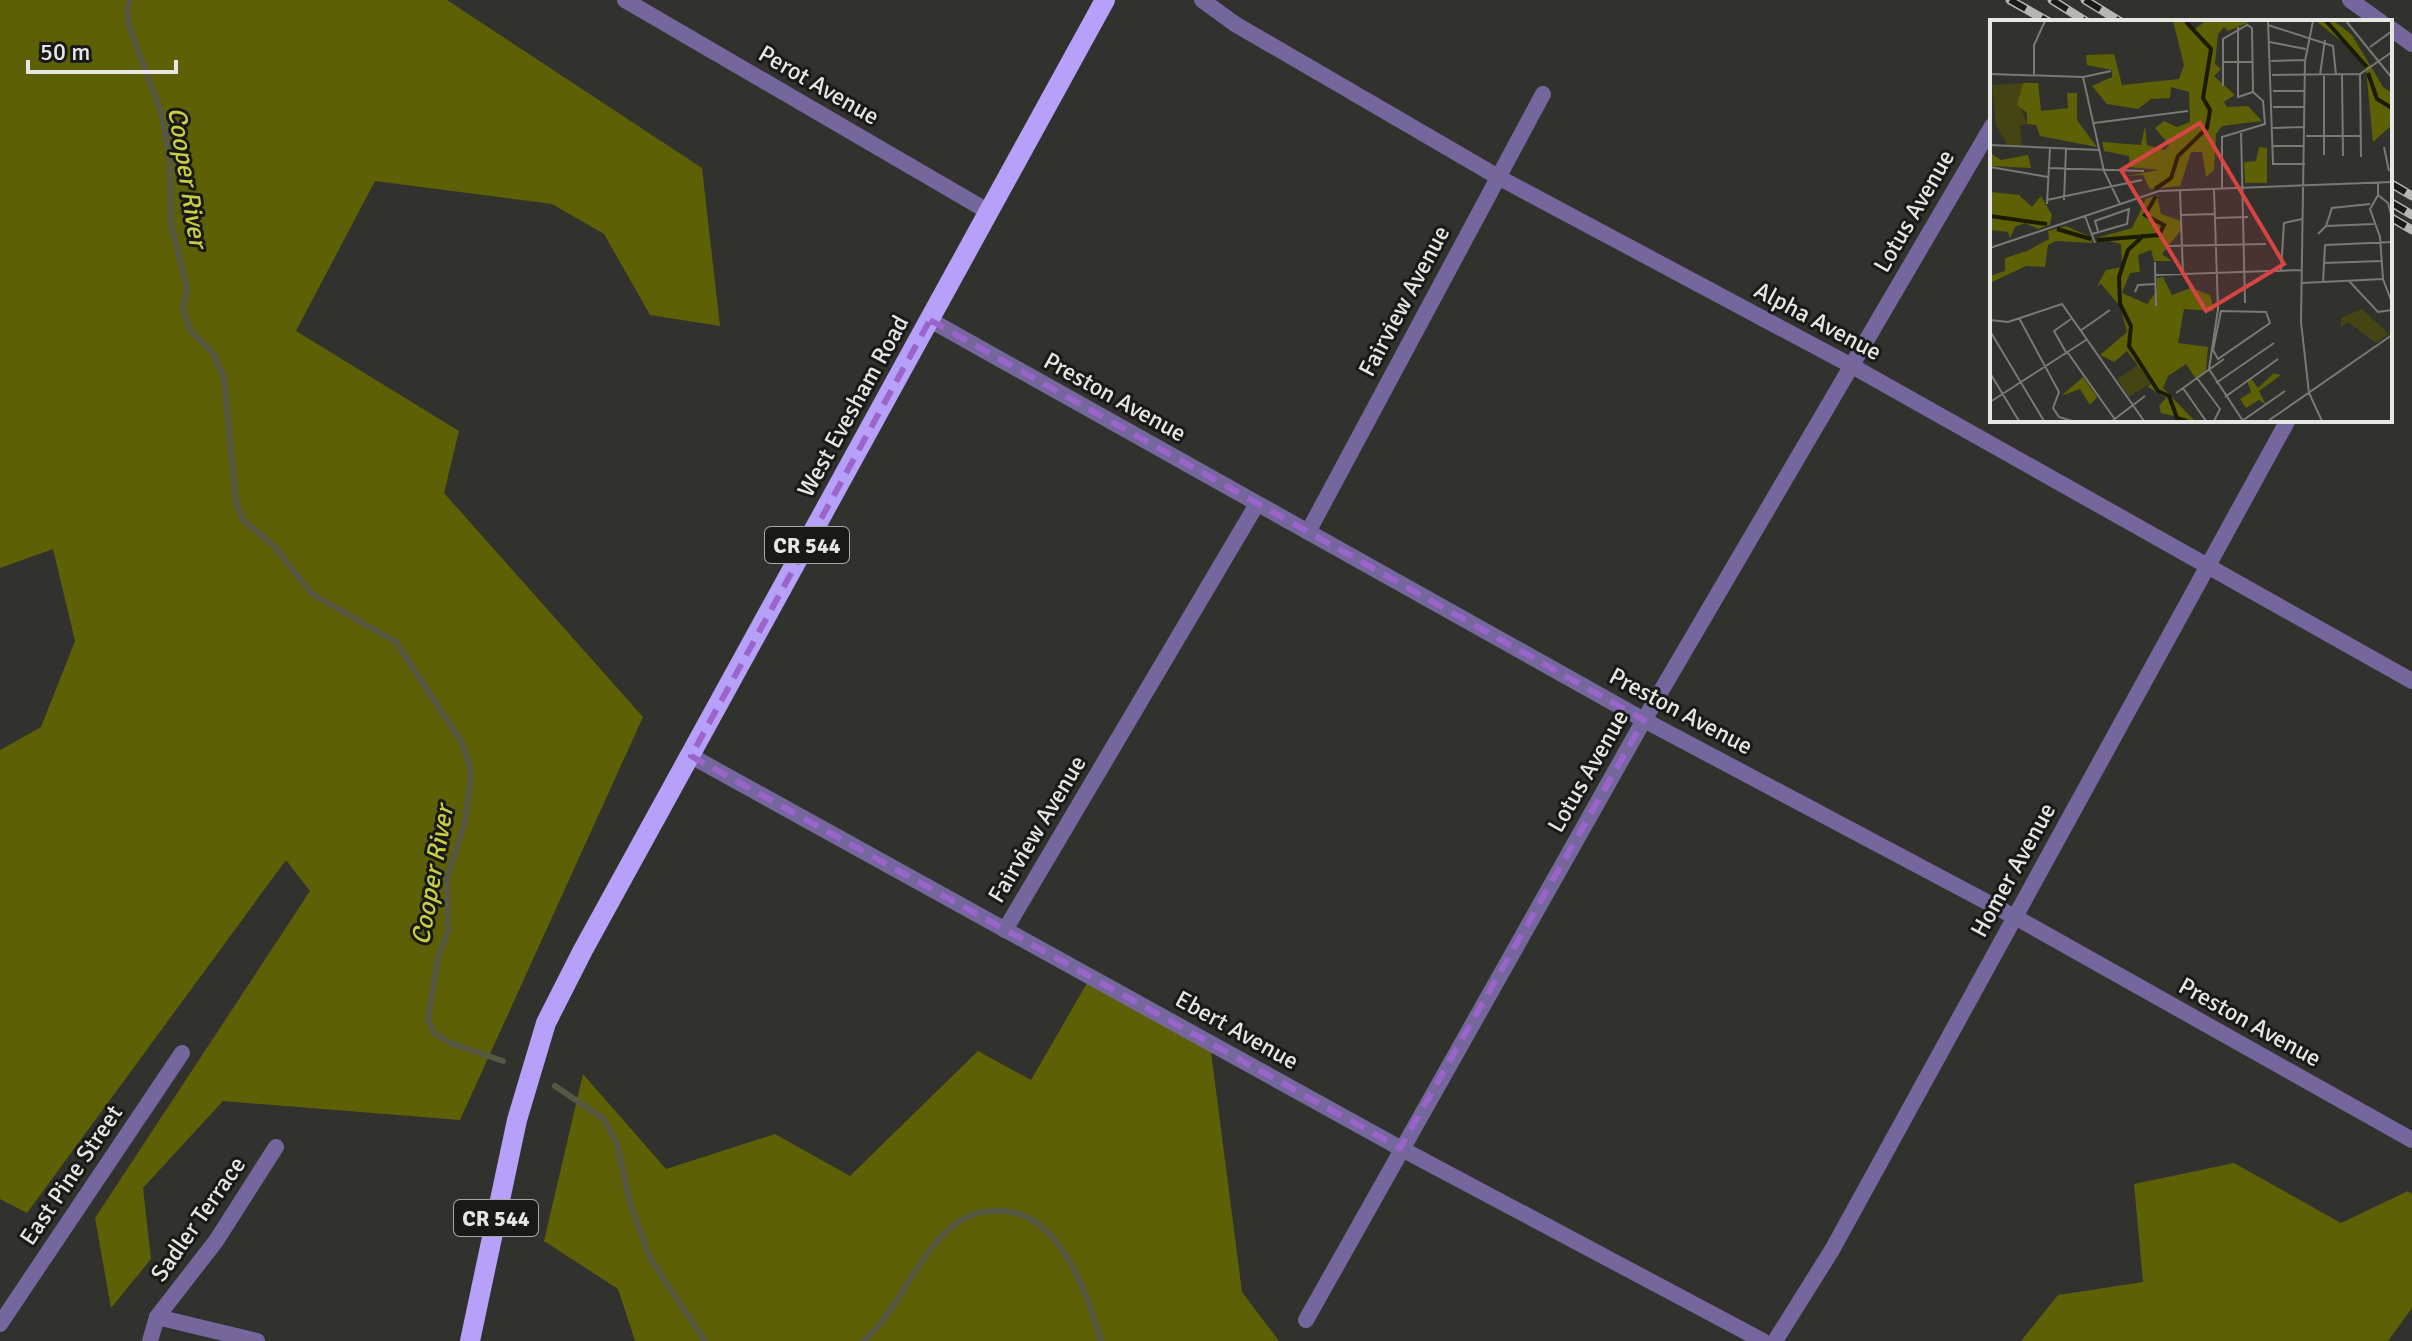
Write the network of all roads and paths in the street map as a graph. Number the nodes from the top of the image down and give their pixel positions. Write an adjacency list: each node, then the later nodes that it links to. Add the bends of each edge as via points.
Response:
1 (625, 0): 11 (street, Perot Avenue)
2 (1105, 0): 11 (main road, West Evesham Road / CR 544)
3 (1202, 0): 10 (street, Alpha Avenue)
4 (2350, 0): 5 (street)
5 (2378, 20)
6 (2392, 29): 7 (street)
7 (2412, 44)
8 (1543, 94): 10 (street, Fairview Avenue)
9 (1990, 129): 13 (street, Lotus Avenue)
10 (1498, 177): 13 (street, Alpha Avenue); 16 (street, Fairview Avenue)
11 (989, 212): 12 (main road, West Evesham Road / CR 544)
12 (930, 320): 15 (street, Preston Avenue); 20 (main road, West Evesham Road / CR 544)
13 (1852, 366): 17 (street, Alpha Avenue); 19 (street, Lotus Avenue)
14 (2287, 422): 17 (street, Homer Avenue)
15 (1257, 504): 16 (street, Preston Avenue); 22 (street, Fairview Avenue)
16 (1308, 532): 19 (street, Preston Avenue)
17 (2207, 563): 18 (street, Alpha Avenue); 21 (street, Homer Avenue)
18 (2412, 681)
19 (1644, 720): 21 (street, Preston Avenue); 26 (street, Lotus Avenue)
20 (691, 756): 22 (street, Ebert Avenue); 32 (main road, West Evesham Road / CR 544, via 546,1023 524,1096)
21 (2015, 917): 24 (street, Preston Avenue); 34 (street, Homer Avenue, via 1832,1250)
22 (1005, 930): 26 (street, Ebert Avenue)
23 (182, 1053): 29 (street, East Pine Street)
24 (2412, 1140)
25 (276, 1147): 27 (street, Sadler Terrace, via 216,1241)
26 (1400, 1148): 28 (street, Lotus Avenue); 33 (street, Ebert Avenue)
27 (157, 1317): 30 (street); 31 (street)
28 (1306, 1320)
29 (0, 1324)
30 (150, 1341)
31 (257, 1341)
32 (470, 1341)
33 (1763, 1341)
34 (1775, 1341)

